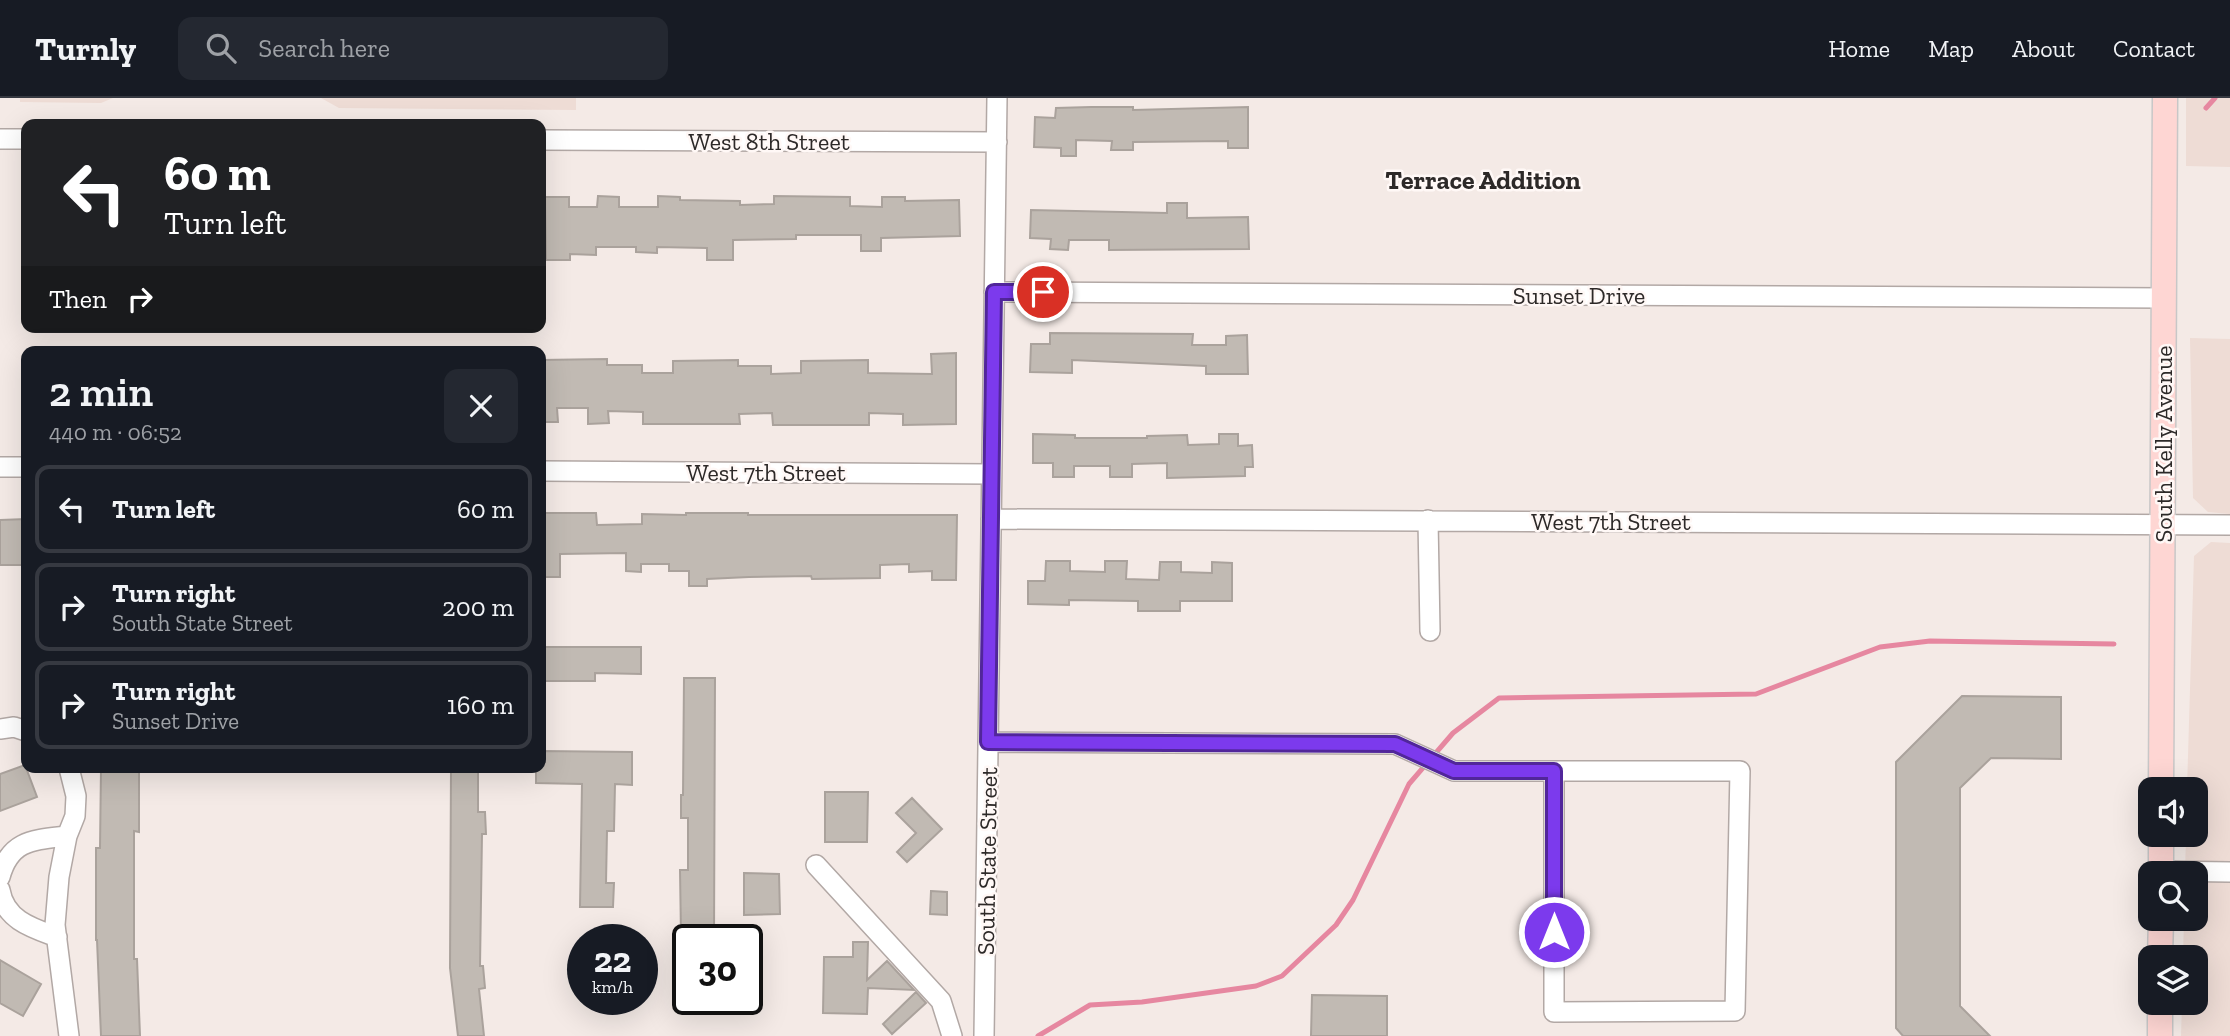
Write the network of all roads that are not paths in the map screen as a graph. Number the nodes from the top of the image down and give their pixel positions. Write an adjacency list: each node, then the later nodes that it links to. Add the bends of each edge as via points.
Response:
1 (997, 98): 6 (street, South State Street)
2 (2165, 98): 8 (main road, South Kelly Avenue)
3 (0, 139): 4 (street)
4 (21, 139)
5 (546, 140): 6 (street, West 8th Street)
6 (997, 142): 7 (street, South State Street)
7 (994, 292): 8 (street, Sunset Drive); 12 (street, South State Street)
8 (2164, 298): 15 (main road, South Kelly Avenue)
9 (0, 467): 10 (street)
10 (21, 467)
11 (546, 471): 12 (street, West 7th Street)
12 (991, 474): 13 (street, South State Street)
13 (991, 519): 14 (street, West 7th Street); 20 (street, South State Street)
14 (1428, 520): 15 (street, West 7th Street); 17 (street)
15 (2162, 524): 16 (street, West 7th Street); 23 (main road, South Kelly Avenue)
16 (2230, 525)
17 (1430, 631)
18 (0, 729): 19 (street)
19 (21, 729)
20 (988, 742): 21 (street, via 1395,744 1454,771); 34 (street, South State Street)
21 (1554, 771): 21 (street, via 1740,771 1735,1011 1554,1012)
22 (70, 773): 24 (street, via 75,816)
23 (2161, 777)
24 (67, 836): 28 (street, via 26,842 10,854); 30 (street, via 59,877)
25 (816, 865): 33 (street, via 941,1001)
26 (2208, 873): 27 (street)
27 (2230, 873)
28 (0, 877)
29 (0, 890): 30 (street, via 16,920)
30 (57, 937): 32 (street)
31 (2160, 1015): 35 (main road)
32 (69, 1036)
33 (952, 1036)
34 (984, 1036)
35 (2160, 1036)

